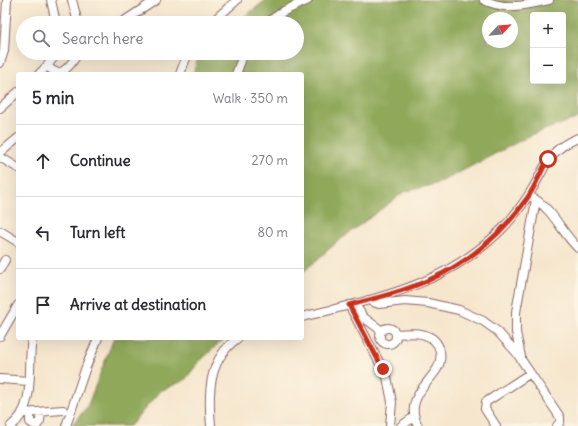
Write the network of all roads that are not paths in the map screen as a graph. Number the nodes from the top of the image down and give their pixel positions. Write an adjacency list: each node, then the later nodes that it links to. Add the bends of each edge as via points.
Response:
1 (7, 0): 18 (lane, via 4,51)
2 (51, 0): 9 (lane)
3 (72, 0): 10 (lane)
4 (156, 0): 11 (lane)
5 (236, 0): 12 (lane)
6 (308, 0): 13 (lane)
7 (484, 0): 8 (lane, via 512,7)
8 (549, 0)
9 (54, 16)
10 (76, 16)
11 (132, 16)
12 (219, 16)
13 (276, 16)
14 (52, 60): 19 (lane)
15 (73, 60): 22 (lane, via 62,71)
16 (185, 60): 23 (lane)
17 (241, 60): 24 (lane)
18 (0, 63)
19 (47, 66): 20 (lane); 21 (lane)
20 (41, 72)
21 (56, 72)
22 (56, 72)
23 (181, 72)
24 (237, 72)
25 (16, 94): 26 (lane)
26 (0, 108)
27 (578, 138): 32 (lane, via 560,147 545,163)
28 (16, 140): 29 (lane)
29 (0, 153)
30 (0, 157): 31 (lane)
31 (16, 167)
32 (532, 198): 35 (lane, via 554,217); 38 (lane, via 482,247 458,264 431,279); 48 (lane, via 516,312 517,337)
33 (0, 231): 34 (lane)
34 (16, 241)
35 (578, 248)
36 (5, 260): 37 (lane)
37 (0, 269)
38 (368, 300): 39 (lane); 48 (lane, via 379,304 405,301 428,303 467,314 497,331)
39 (352, 305): 41 (lane); 42 (lane); 59 (lane, via 387,377 392,402)
40 (16, 308): 44 (lane)
41 (304, 317)
42 (382, 331): 43 (lane, via 388,328); 43 (lane, via 381,339 387,344 394,341)
43 (396, 334): 55 (lane, via 428,336 437,345 440,353 437,369 415,400)
44 (0, 336)
45 (32, 340): 51 (lane)
46 (97, 340): 58 (lane)
47 (236, 340): 56 (lane, via 215,365 210,397)
48 (522, 361): 49 (lane)
49 (529, 374): 62 (lane, via 486,402 485,409); 63 (lane, via 560,417)
50 (0, 380): 51 (lane)
51 (29, 382): 54 (lane)
52 (63, 410): 53 (lane)
53 (41, 412): 54 (lane); 54 (lane, via 40,421 36,425 30,422)
54 (26, 413): 57 (lane)
55 (414, 417): 60 (lane); 61 (lane)
56 (211, 425)
57 (11, 426)
58 (66, 426)
59 (390, 426)
60 (401, 426)
61 (418, 426)
62 (496, 426)
63 (557, 426)

